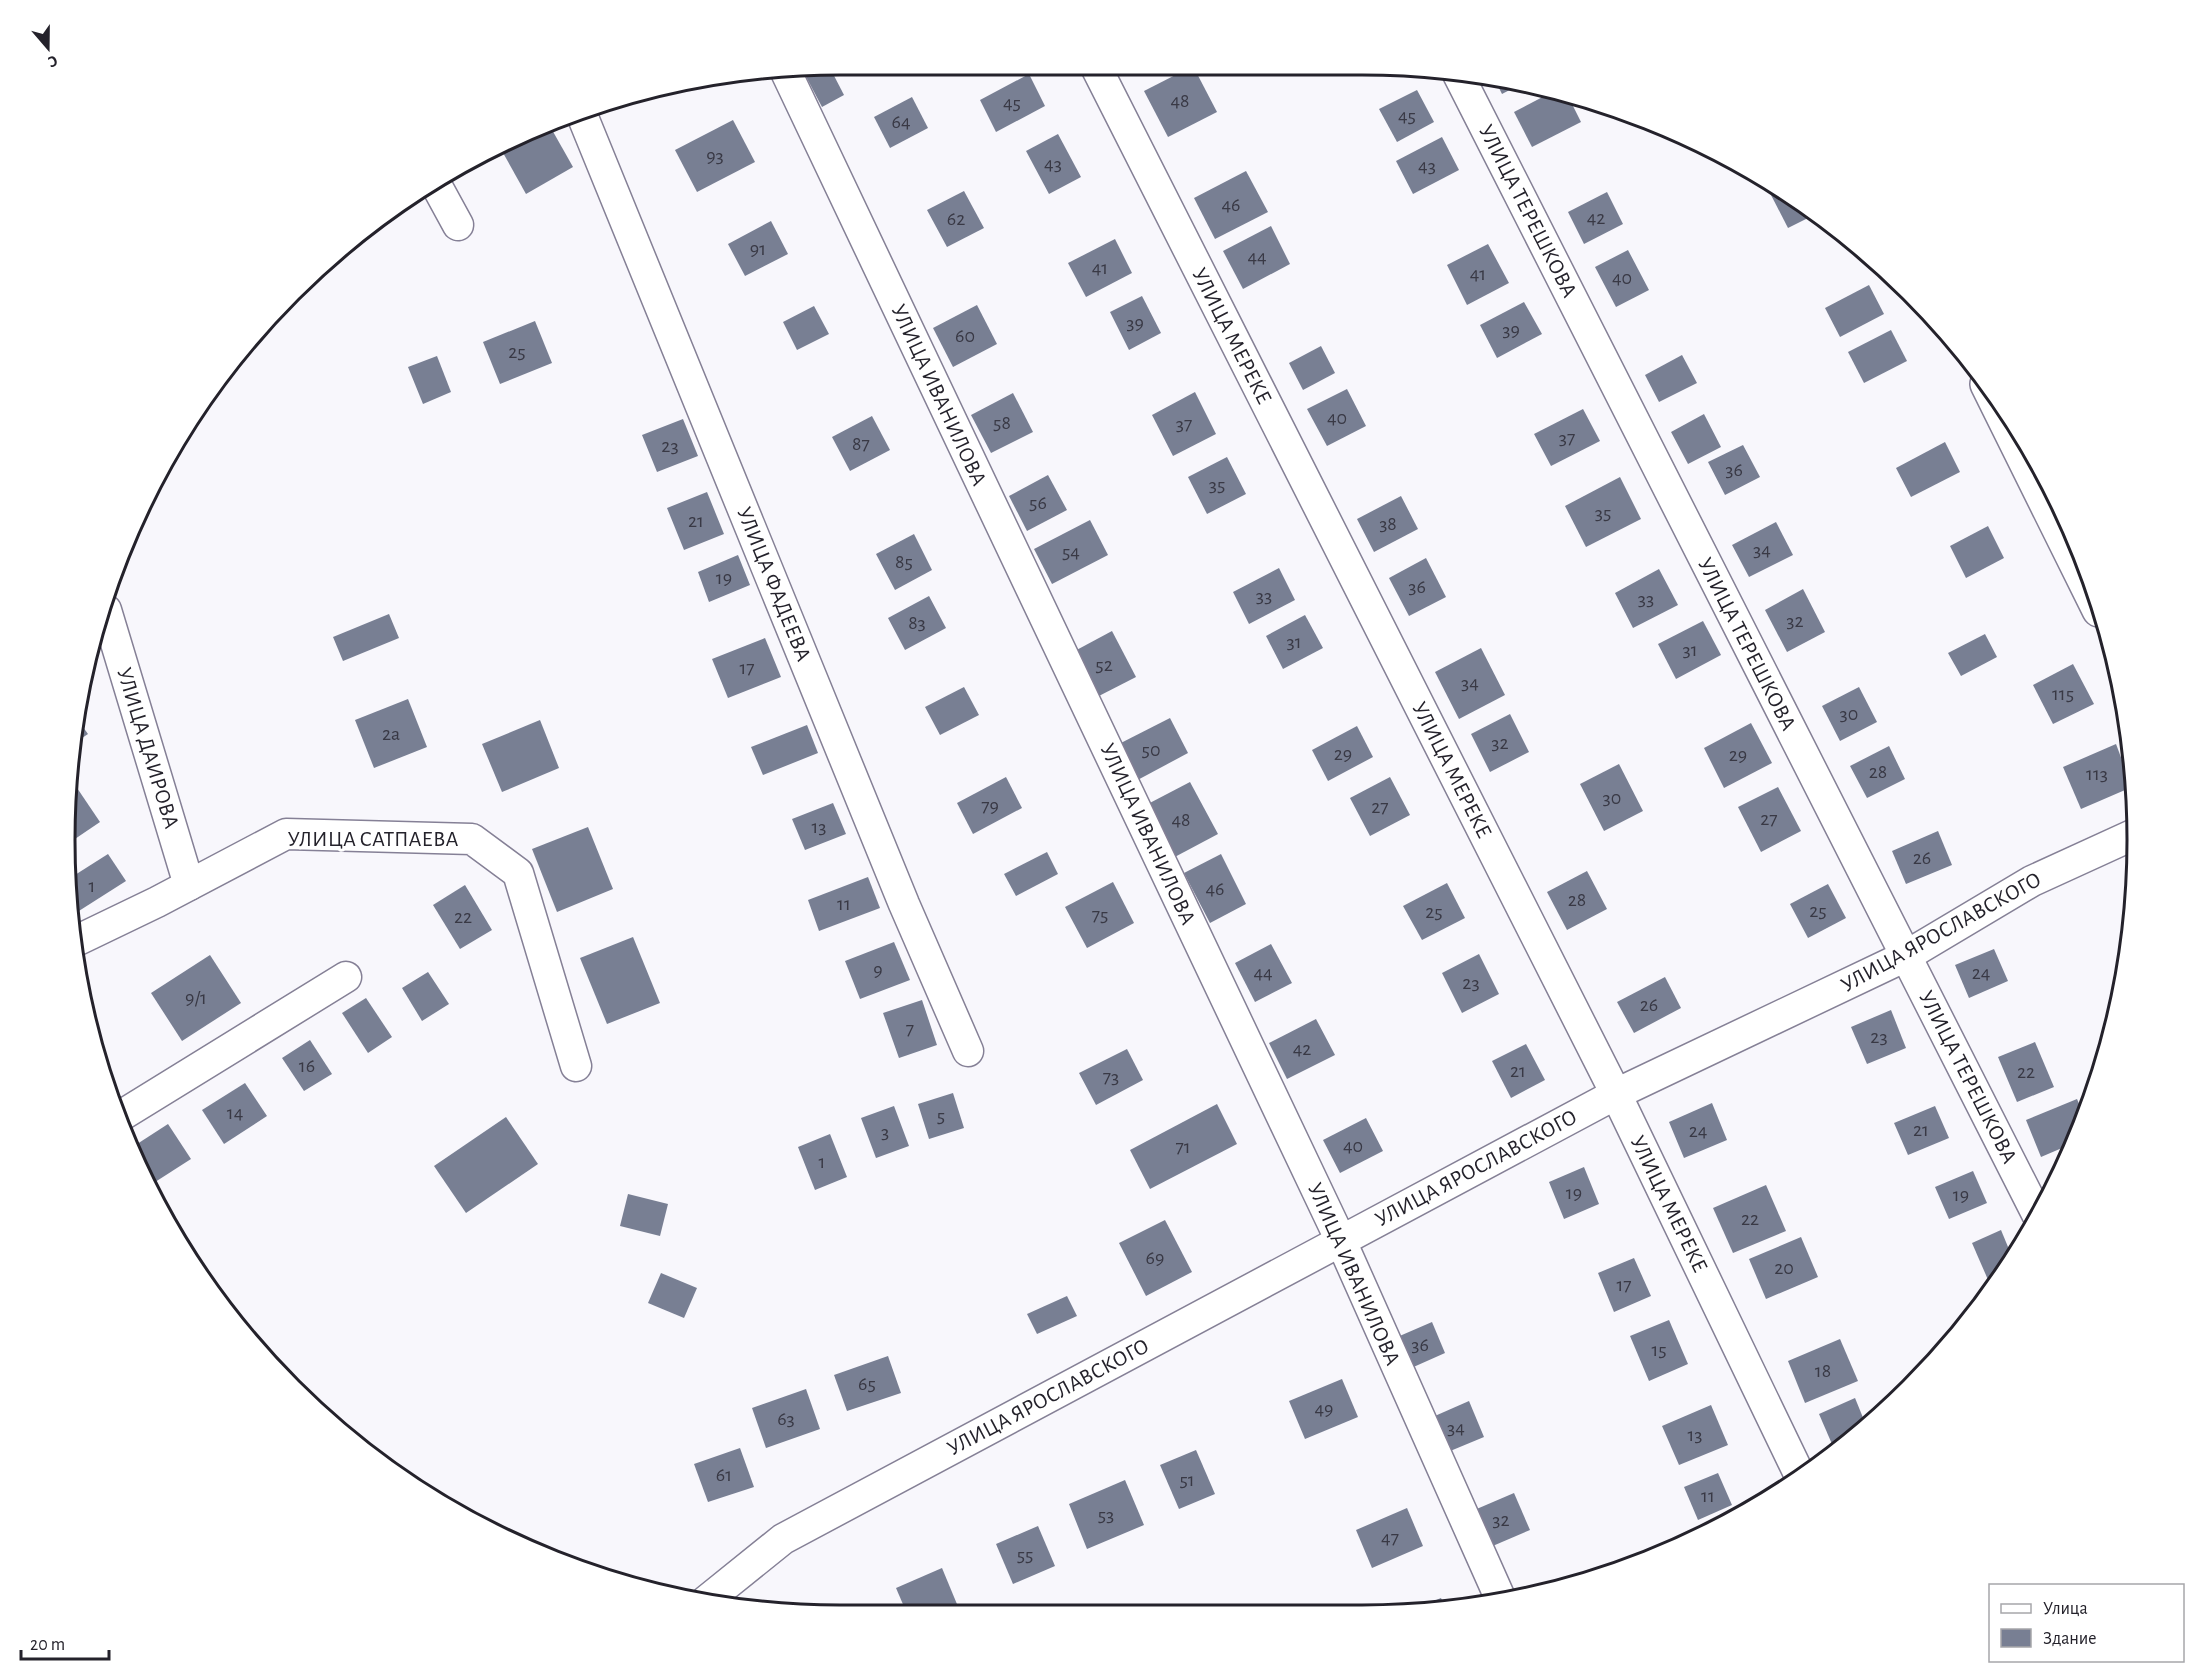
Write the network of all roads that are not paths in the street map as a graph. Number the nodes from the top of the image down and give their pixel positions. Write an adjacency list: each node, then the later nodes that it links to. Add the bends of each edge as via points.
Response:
1 (1100, 75): 15 (street, УЛИЦА МЕРЕКЕ)
2 (788, 77): 18 (street, УЛИЦА ИВАНИЛОВА)
3 (1462, 82): 11 (street, УЛИЦА ТЕРЕШКОВА)
4 (584, 120): 13 (street, УЛИЦА ФАДЕЕВА, via 904,904)
5 (438, 189): 6 (street)
6 (458, 225)
7 (108, 618): 9 (street, УЛИЦА ДАИРОВА)
8 (2127, 838): 11 (street, УЛИЦА ЯРОСЛАВСКОГО, via 2032,881)
9 (189, 885): 10 (street, УЛИЦА САТПАЕВА); 14 (street, УЛИЦА САТПАЕВА, via 286,834 472,839 518,873)
10 (82, 938)
11 (1906, 956): 15 (street, УЛИЦА ЯРОСЛАВСКОГО); 17 (street, УЛИЦА ТЕРЕШКОВА)
12 (346, 977): 16 (street)
13 (968, 1051)
14 (576, 1066)
15 (1616, 1094): 18 (street, УЛИЦА ЯРОСЛАВСКОГО); 19 (street, УЛИЦА МЕРЕКЕ)
16 (126, 1113)
17 (2033, 1206)
18 (1341, 1241): 20 (street, УЛИЦА ИВАНИЛОВА); 21 (street, УЛИЦА ЯРОСЛАВСКОГО, via 783,1539)
19 (1797, 1469)
20 (1498, 1592)
21 (715, 1594)

